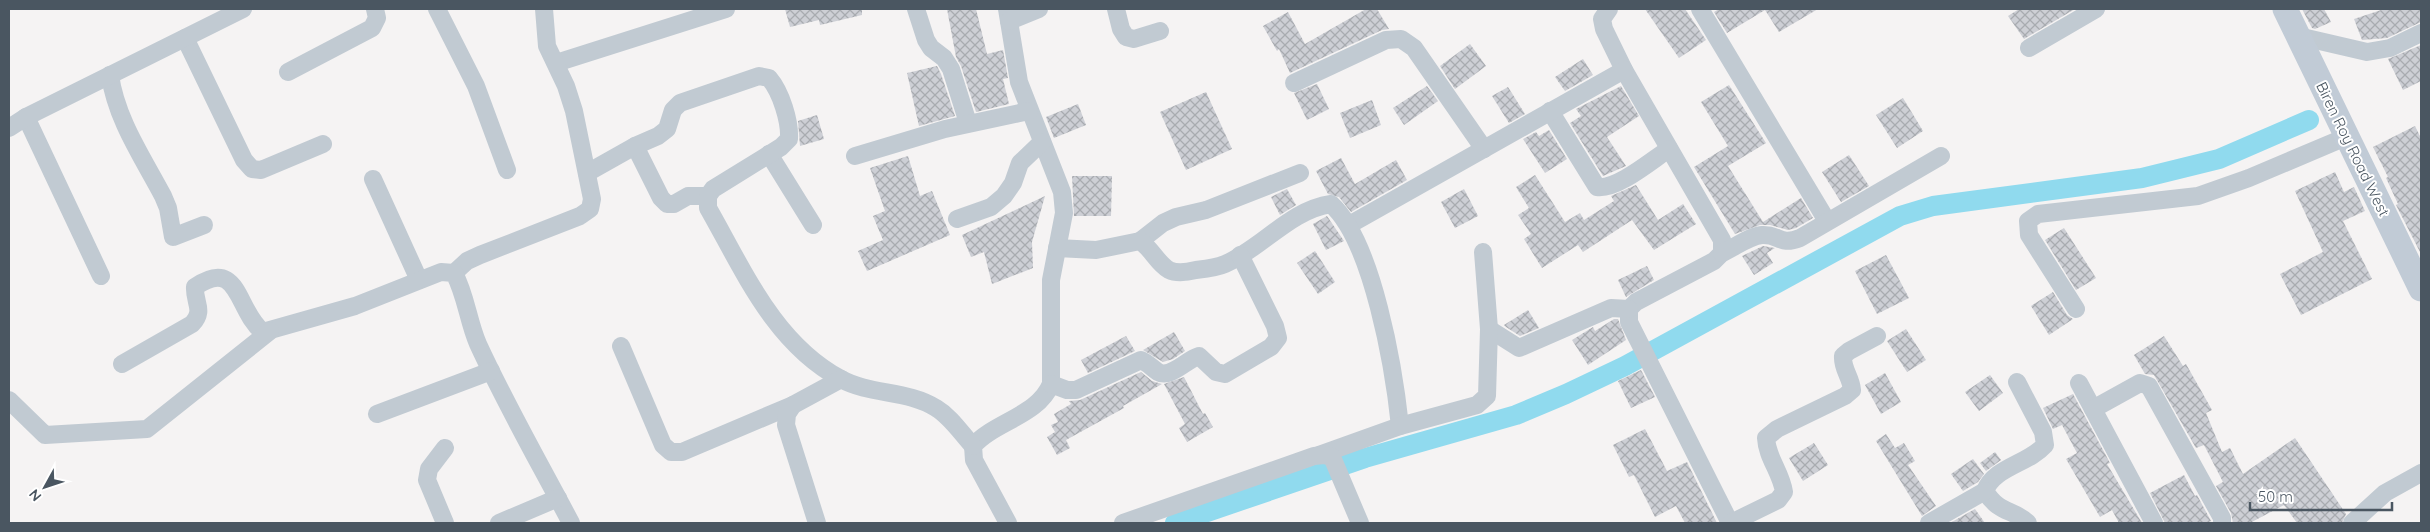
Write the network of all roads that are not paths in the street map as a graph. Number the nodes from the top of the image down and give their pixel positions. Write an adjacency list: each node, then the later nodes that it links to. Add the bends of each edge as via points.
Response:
1 (243, 9): 17 (street)
2 (375, 9): 21 (street, via 377,18 372,28)
3 (437, 9): 38 (street, via 476,86)
4 (544, 9): 19 (street, via 547,46)
5 (726, 9): 19 (street)
6 (916, 9): 27 (street, via 926,40 951,69)
7 (1039, 9): 13 (street)
8 (1116, 9): 14 (street, via 1126,37 1134,39)
9 (1609, 9): 20 (street, via 1602,19 1604,28)
10 (1700, 9): 44 (street)
11 (2096, 9): 18 (street)
12 (2285, 9): 16 (main road, Biren Roy Road West)
13 (1008, 15): 24 (street, via 1019,82)
14 (1160, 31)
15 (2421, 34): 16 (street, via 2390,48 2366,52)
16 (2298, 36): 29 (main road, Biren Roy Road West)
17 (185, 38): 22 (street); 31 (street, via 244,160 252,170 261,170)
18 (2030, 48)
19 (556, 63): 39 (street, via 574,111)
20 (1624, 70): 25 (street); 34 (street)
21 (288, 72)
22 (110, 75): 26 (street); 45 (street, via 118,110 165,202 173,237)
23 (1294, 83): 33 (street, via 1386,40 1401,39 1414,48)
24 (1029, 111): 27 (street); 30 (street)
25 (1550, 111): 33 (street); 34 (street, via 1597,187 1616,184)
26 (26, 117): 28 (street); 54 (street)
27 (968, 124): 36 (street)
28 (9, 128)
29 (2346, 137): 56 (main road, Biren Roy Road West); 57 (street, via 2198,196 2038,214 2028,222 2029,235)
30 (1042, 142): 43 (street, via 1020,163 1004,196 991,207); 49 (street, via 1062,192 1064,212)
31 (323, 144)
32 (635, 146): 35 (street, via 667,129 673,110 680,103 759,76 769,78 775,85 790,129 789,139); 39 (street); 42 (street, via 667,204 688,196)
33 (1484, 148): 47 (street)
34 (1670, 149): 51 (street, via 1722,240)
35 (769, 154): 42 (street, via 713,188); 46 (street)
36 (855, 156)
37 (1940, 156): 44 (street)
38 (507, 170)
39 (587, 173): 53 (street, via 592,199 590,209 580,216 467,261)
40 (1300, 173): 48 (street, via 1206,210 1176,217)
41 (373, 179): 55 (street)
42 (708, 196): 65 (street, via 708,208 770,316 804,354)
43 (957, 219)
44 (1827, 221): 51 (street, via 1790,242 1760,235)
45 (204, 225)
46 (812, 225)
47 (1349, 226): 52 (street, via 1331,204 1319,206); 73 (street, via 1372,280 1396,390)
48 (1140, 241): 49 (street, via 1096,250); 52 (street, via 1171,271 1215,267)
49 (1057, 248): 68 (street, via 1049,313)
50 (1483, 252): 59 (street)
51 (1722, 254): 58 (street)
52 (1240, 255): 68 (street, via 1275,326 1278,338 1271,347 1225,374 1216,372 1199,356 1166,373 1141,360 1076,390)
53 (454, 272): 55 (street, via 441,272); 64 (street, via 462,288 472,330)
54 (101, 276)
55 (419, 280): 60 (street, via 362,304)
56 (2421, 289)
57 (2076, 308)
58 (1629, 309): 59 (street, via 1611,308 1519,348); 87 (street, via 1629,322 1637,341)
59 (1489, 329): 73 (street, via 1486,396 1483,401)
60 (270, 331): 63 (street, via 263,332 256,326 233,285 220,276 195,287 194,296 199,308 198,317 192,324); 69 (street, via 147,429 45,435)
61 (1877, 336): 87 (street, via 1843,356 1842,365 1852,390 1766,438 1767,450 1782,480 1784,492 1778,500)
62 (620, 346): 70 (street, via 663,445 671,452 682,452)
63 (122, 364)
64 (490, 371): 72 (street); 79 (street)
65 (841, 379): 70 (street); 74 (street, via 920,400 936,408)
66 (2017, 382): 78 (street, via 2043,432 2045,445 2037,453 1989,480)
67 (2079, 383): 71 (street)
68 (1052, 384): 74 (street, via 1037,404 981,437)
69 (9, 400)
70 (792, 404): 83 (street, via 786,425)
71 (2093, 409): 90 (street); 91 (street, via 2140,383 2148,386)
72 (377, 414)
73 (1400, 426): 76 (street)
74 (973, 446): 84 (street, via 974,460)
75 (445, 448): 80 (street, via 429,470 427,480)
76 (1326, 456): 85 (street); 86 (street)
77 (2421, 474): 92 (street, via 2385,493)
78 (1984, 491): 88 (street); 89 (street, via 1991,502)
79 (558, 498): 81 (street); 82 (street)
80 (445, 523)
81 (498, 523)
82 (571, 523)
83 (817, 523)
84 (1008, 523)
85 (1123, 523)
86 (1360, 523)
87 (1731, 523)
88 (1929, 523)
89 (2028, 523)
90 (2154, 523)
91 (2222, 523)
92 (2352, 523)

